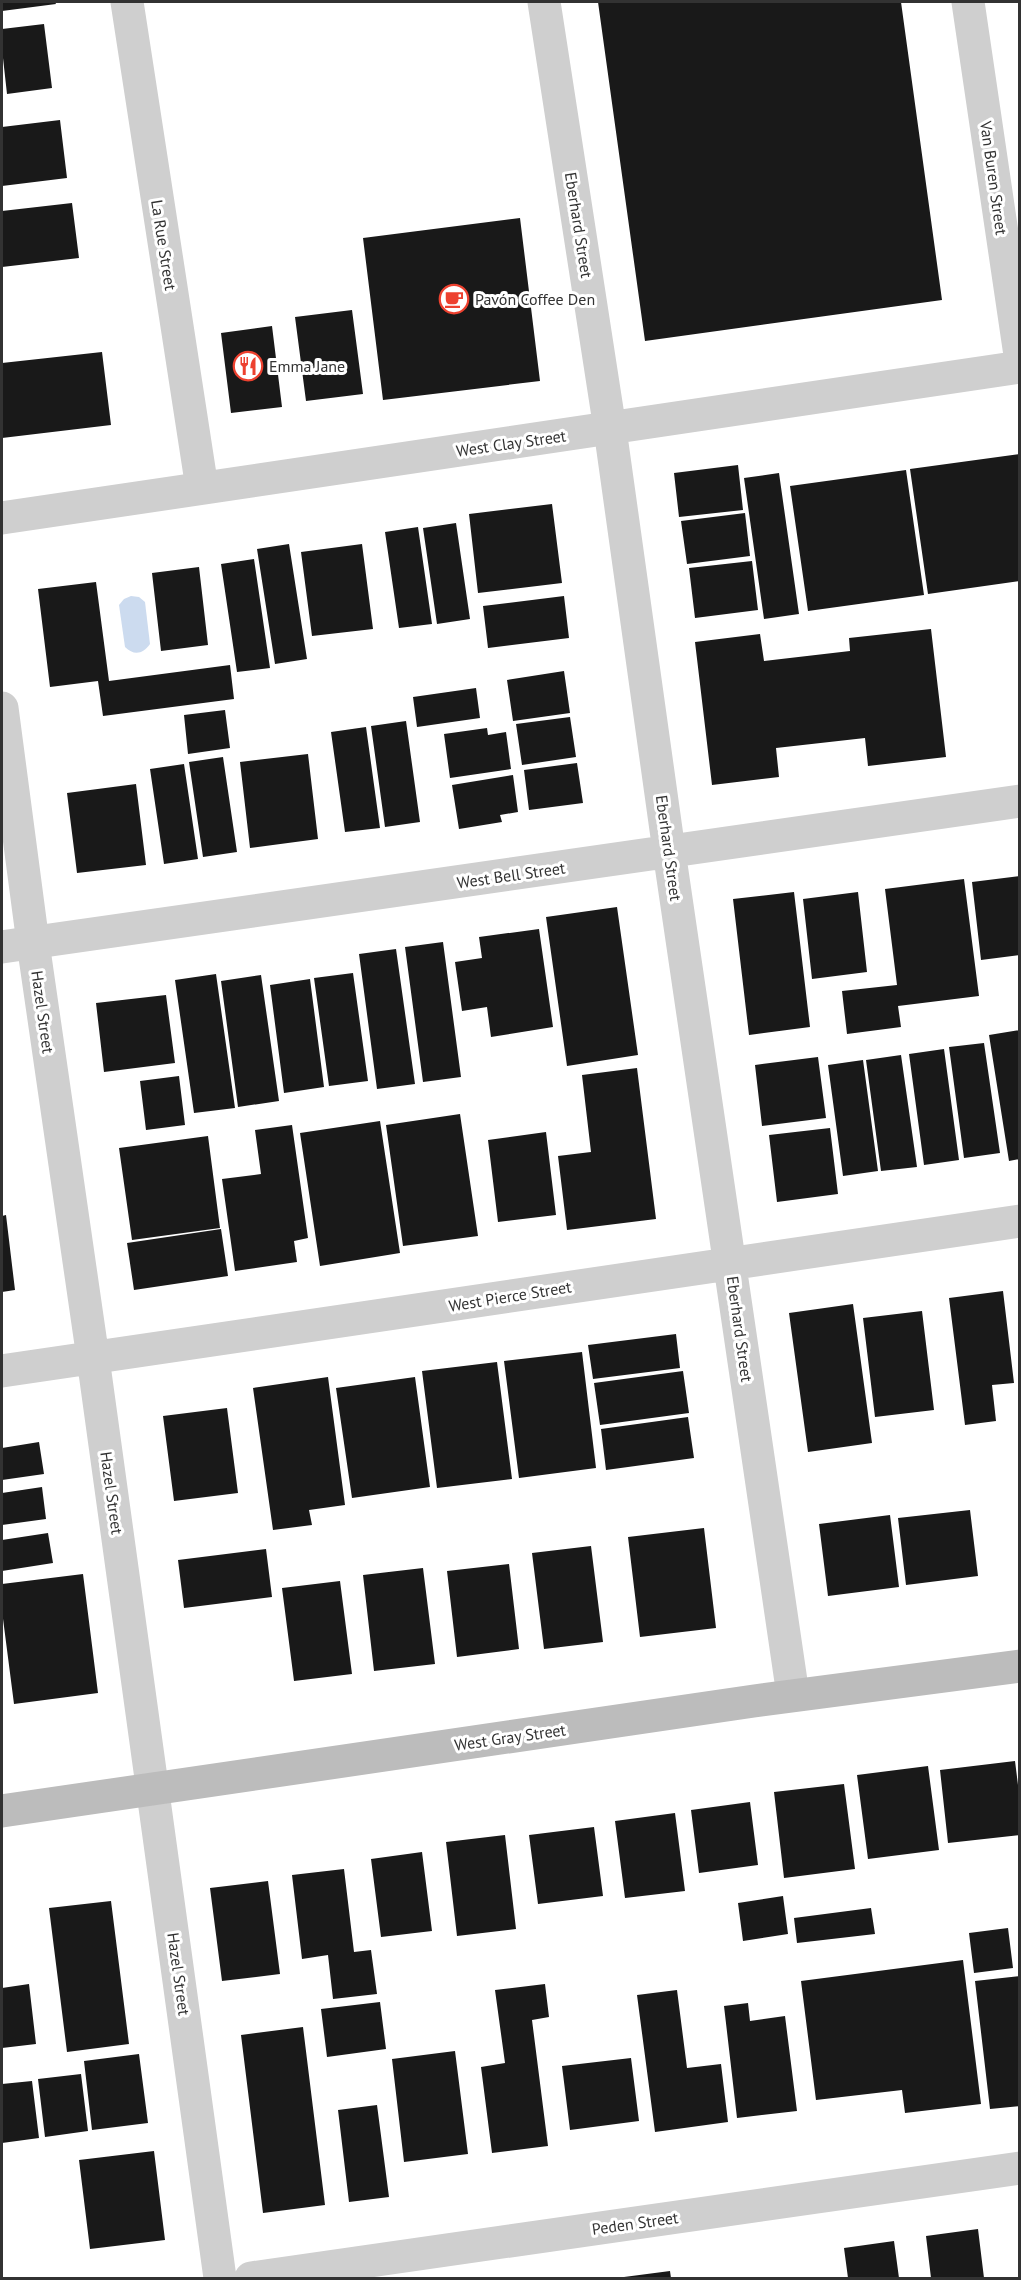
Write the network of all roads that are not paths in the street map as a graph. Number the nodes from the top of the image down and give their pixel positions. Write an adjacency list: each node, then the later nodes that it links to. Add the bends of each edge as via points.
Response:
1 (127, 2): 7 (street, La Rue Street)
2 (544, 2): 6 (street, Eberhard Street)
3 (968, 2): 4 (street, Van Buren Street)
4 (1020, 355)
5 (1020, 367): 6 (street, West Clay Street)
6 (610, 429): 7 (street, West Clay Street); 11 (street, Eberhard Street)
7 (202, 488): 8 (street, West Clay Street)
8 (2, 518)
9 (2, 708): 12 (street, Hazel Street)
10 (1020, 801): 11 (street, West Bell Street)
11 (669, 851): 12 (street, West Bell Street); 14 (street, Eberhard Street)
12 (17, 945): 15 (street, Hazel Street)
13 (1020, 1221): 14 (street, West Pierce Street)
14 (731, 1262): 15 (street, West Pierce Street); 18 (street, Eberhard Street)
15 (93, 1359): 16 (street, West Pierce Street); 19 (street, Hazel Street)
16 (2, 1371)
17 (1020, 1666): 18 (main road, West Gray Street)
18 (793, 1695): 19 (main road, West Gray Street)
19 (154, 1789): 20 (main road, West Gray Street); 22 (street, Hazel Street)
20 (2, 1811)
21 (1020, 2168): 23 (street, Peden Street)
22 (220, 2278)
23 (251, 2278)

